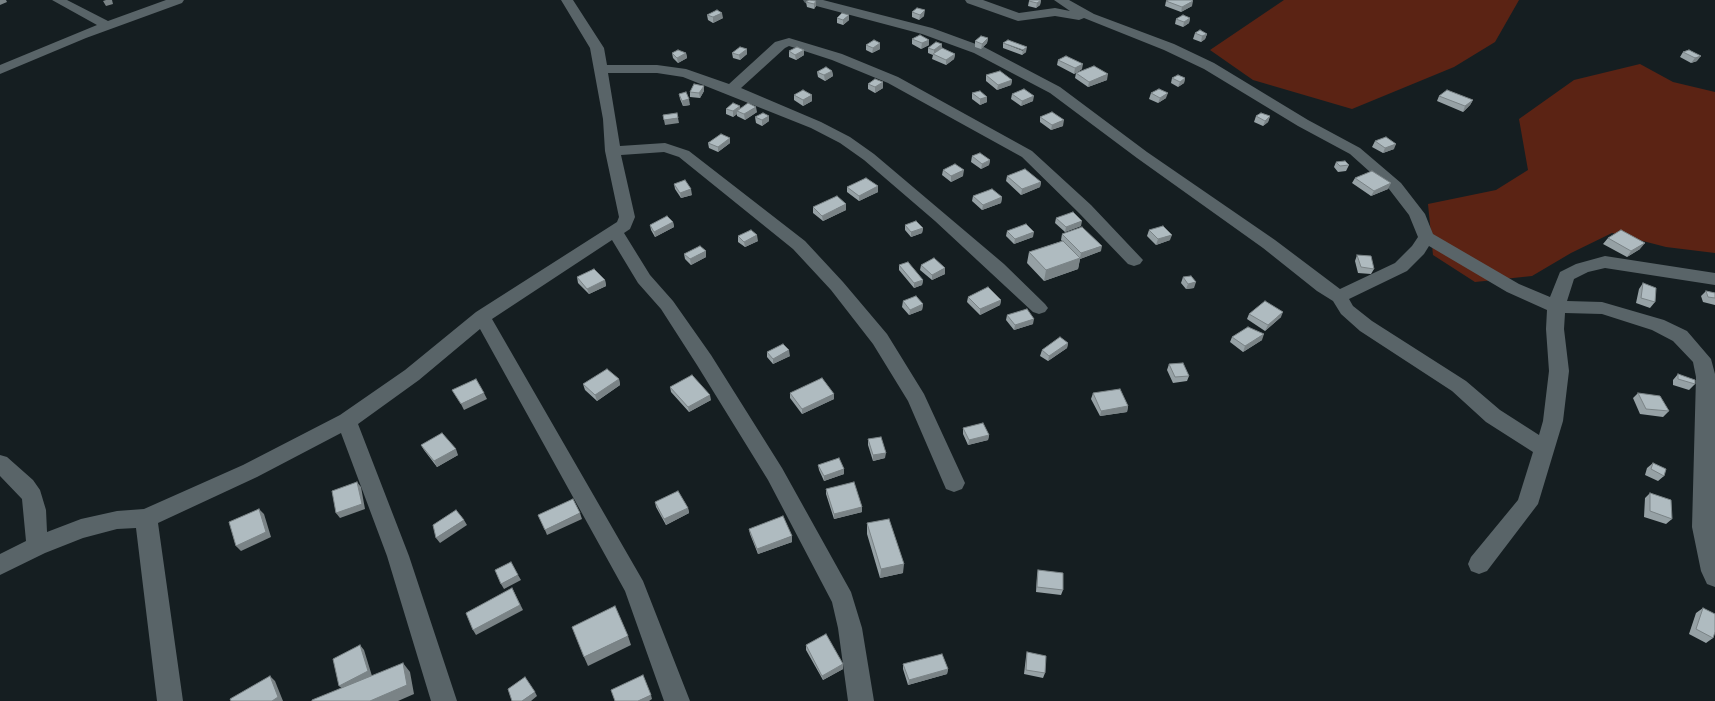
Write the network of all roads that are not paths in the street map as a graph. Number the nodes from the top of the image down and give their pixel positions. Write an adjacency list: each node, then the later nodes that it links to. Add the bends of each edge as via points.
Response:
1 (58, 0): 8 (street)
2 (178, 0): 8 (street)
3 (567, 0): 9 (street, via 596,44)
4 (810, 0): 17 (street, via 927,31 979,50 1055,90)
5 (971, 0): 7 (street, via 1018,17 1055,12)
6 (1060, 0): 7 (street)
7 (1090, 17): 14 (street, via 1209,66 1355,151 1395,186 1417,214)
8 (108, 26): 10 (street)
9 (600, 69): 11 (street, via 657,69 686,73); 12 (street)
10 (0, 70)
11 (731, 90): 15 (street, via 780,45 789,42 893,80 1027,154); 19 (street, via 845,140 941,217)
12 (613, 151): 13 (street, via 627,217 624,225); 25 (street, via 665,148 684,154 799,245 880,339 916,399)
13 (615, 232): 20 (street); 34 (street, via 644,279 667,305 704,360 775,474 843,600)
14 (1426, 237): 17 (street, via 1401,267); 18 (street, via 1513,288)
15 (1134, 260)
16 (1715, 280): 18 (street, via 1605,262 1566,276)
17 (1340, 297): 23 (street, via 1347,310 1366,326 1459,386 1493,416)
18 (1556, 307): 21 (street, via 1602,308 1658,325 1692,346); 23 (street, via 1554,329 1559,371 1553,421)
19 (1039, 308)
20 (482, 317): 22 (street, via 412,376); 33 (street, via 635,588)
21 (1711, 378): 30 (street, via 1703,527)
22 (348, 421): 26 (street, via 250,471); 32 (street, via 398,556)
23 (1543, 448): 28 (street, via 1527,504)
24 (0, 463): 27 (street, via 32,496)
25 (954, 483)
26 (146, 518): 27 (street, via 117,520 80,529); 31 (street)
27 (37, 546): 29 (street)
28 (1479, 564)
29 (0, 565)
30 (1715, 577)
31 (170, 701)
32 (444, 701)
33 (677, 701)
34 (861, 701)

